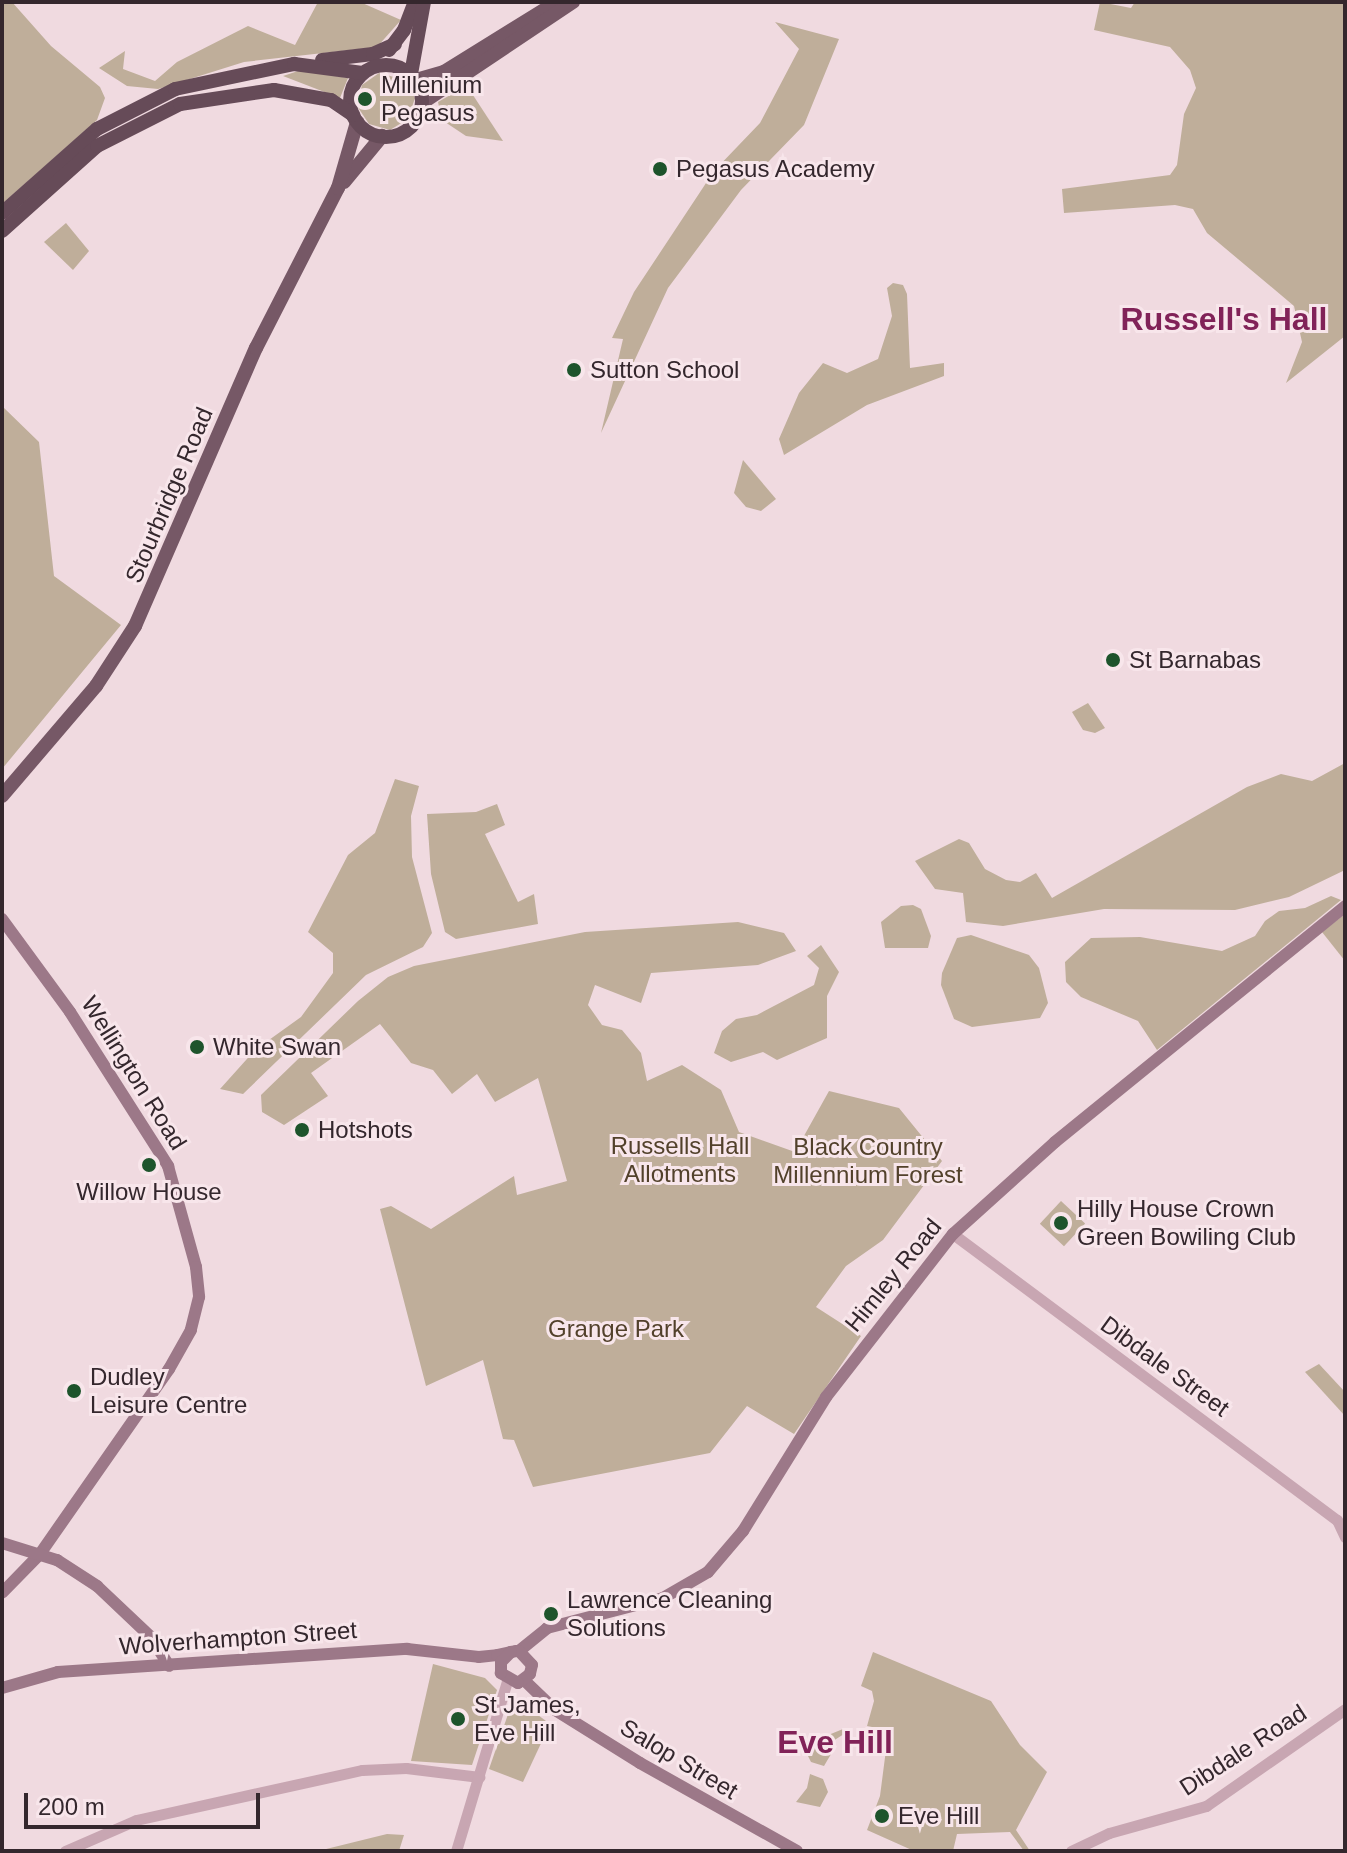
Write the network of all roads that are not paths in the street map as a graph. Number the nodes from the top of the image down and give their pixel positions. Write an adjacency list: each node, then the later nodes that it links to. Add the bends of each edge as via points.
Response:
1 (415, 2): 5 (highway)
2 (424, 2): 8 (highway, via 413,42)
3 (557, 2): 8 (main road, via 444,72)
4 (573, 2): 9 (main road)
5 (395, 44): 6 (highway, via 373,54); 7 (highway)
6 (294, 64): 7 (highway); 13 (highway, via 175,89 127,112 83,139)
7 (366, 70): 8 (highway, via 392,65); 10 (highway, via 351,93)
8 (413, 77): 9 (highway)
9 (422, 103): 11 (highway, via 412,125)
10 (355, 119): 11 (highway); 12 (main road, Stourbridge Road); 14 (highway, via 331,100 274,90 180,104 97,146)
11 (382, 136): 12 (main road, Stourbridge Road)
12 (338, 188): 15 (main road, Stourbridge Road, via 256,348 135,626 96,686)
13 (2, 213)
14 (2, 231)
15 (2, 796)
16 (1345, 906): 18 (main road, Himley Road, via 1055,1142)
17 (2, 919): 21 (main road, Wellington Road, via 70,1012 168,1166 199,1286 195,1321 176,1358)
18 (953, 1234): 19 (street, Dibdale Street, via 1337,1520); 23 (main road, Himley Road, via 826,1397 743,1531 708,1572 663,1598 557,1625 537,1635)
19 (1345, 1537)
20 (2, 1543): 21 (main road)
21 (40, 1554): 22 (main road, Wellington Road); 25 (main road, via 97,1586 151,1637)
22 (2, 1593)
23 (520, 1653): 24 (main road, Wolverhampton Street); 26 (main road, Himley Road); 27 (main road)
24 (479, 1657): 25 (main road, Wolverhampton Street, via 395,1649); 26 (main road, Wolverhampton Street)
25 (169, 1666): 29 (main road, Wolverhampton Street, via 58,1672)
26 (500, 1668): 28 (main road)
27 (527, 1678): 28 (main road); 34 (main road, Salop Street, via 543,1699 640,1763)
28 (507, 1681): 31 (street)
29 (2, 1688)
30 (1345, 1709): 35 (street, Dibdale Road, via 1206,1806 1109,1833)
31 (479, 1777): 32 (street, via 406,1768 362,1770 136,1820); 33 (street)
32 (65, 1851)
33 (456, 1851)
34 (797, 1851)
35 (1071, 1851)

